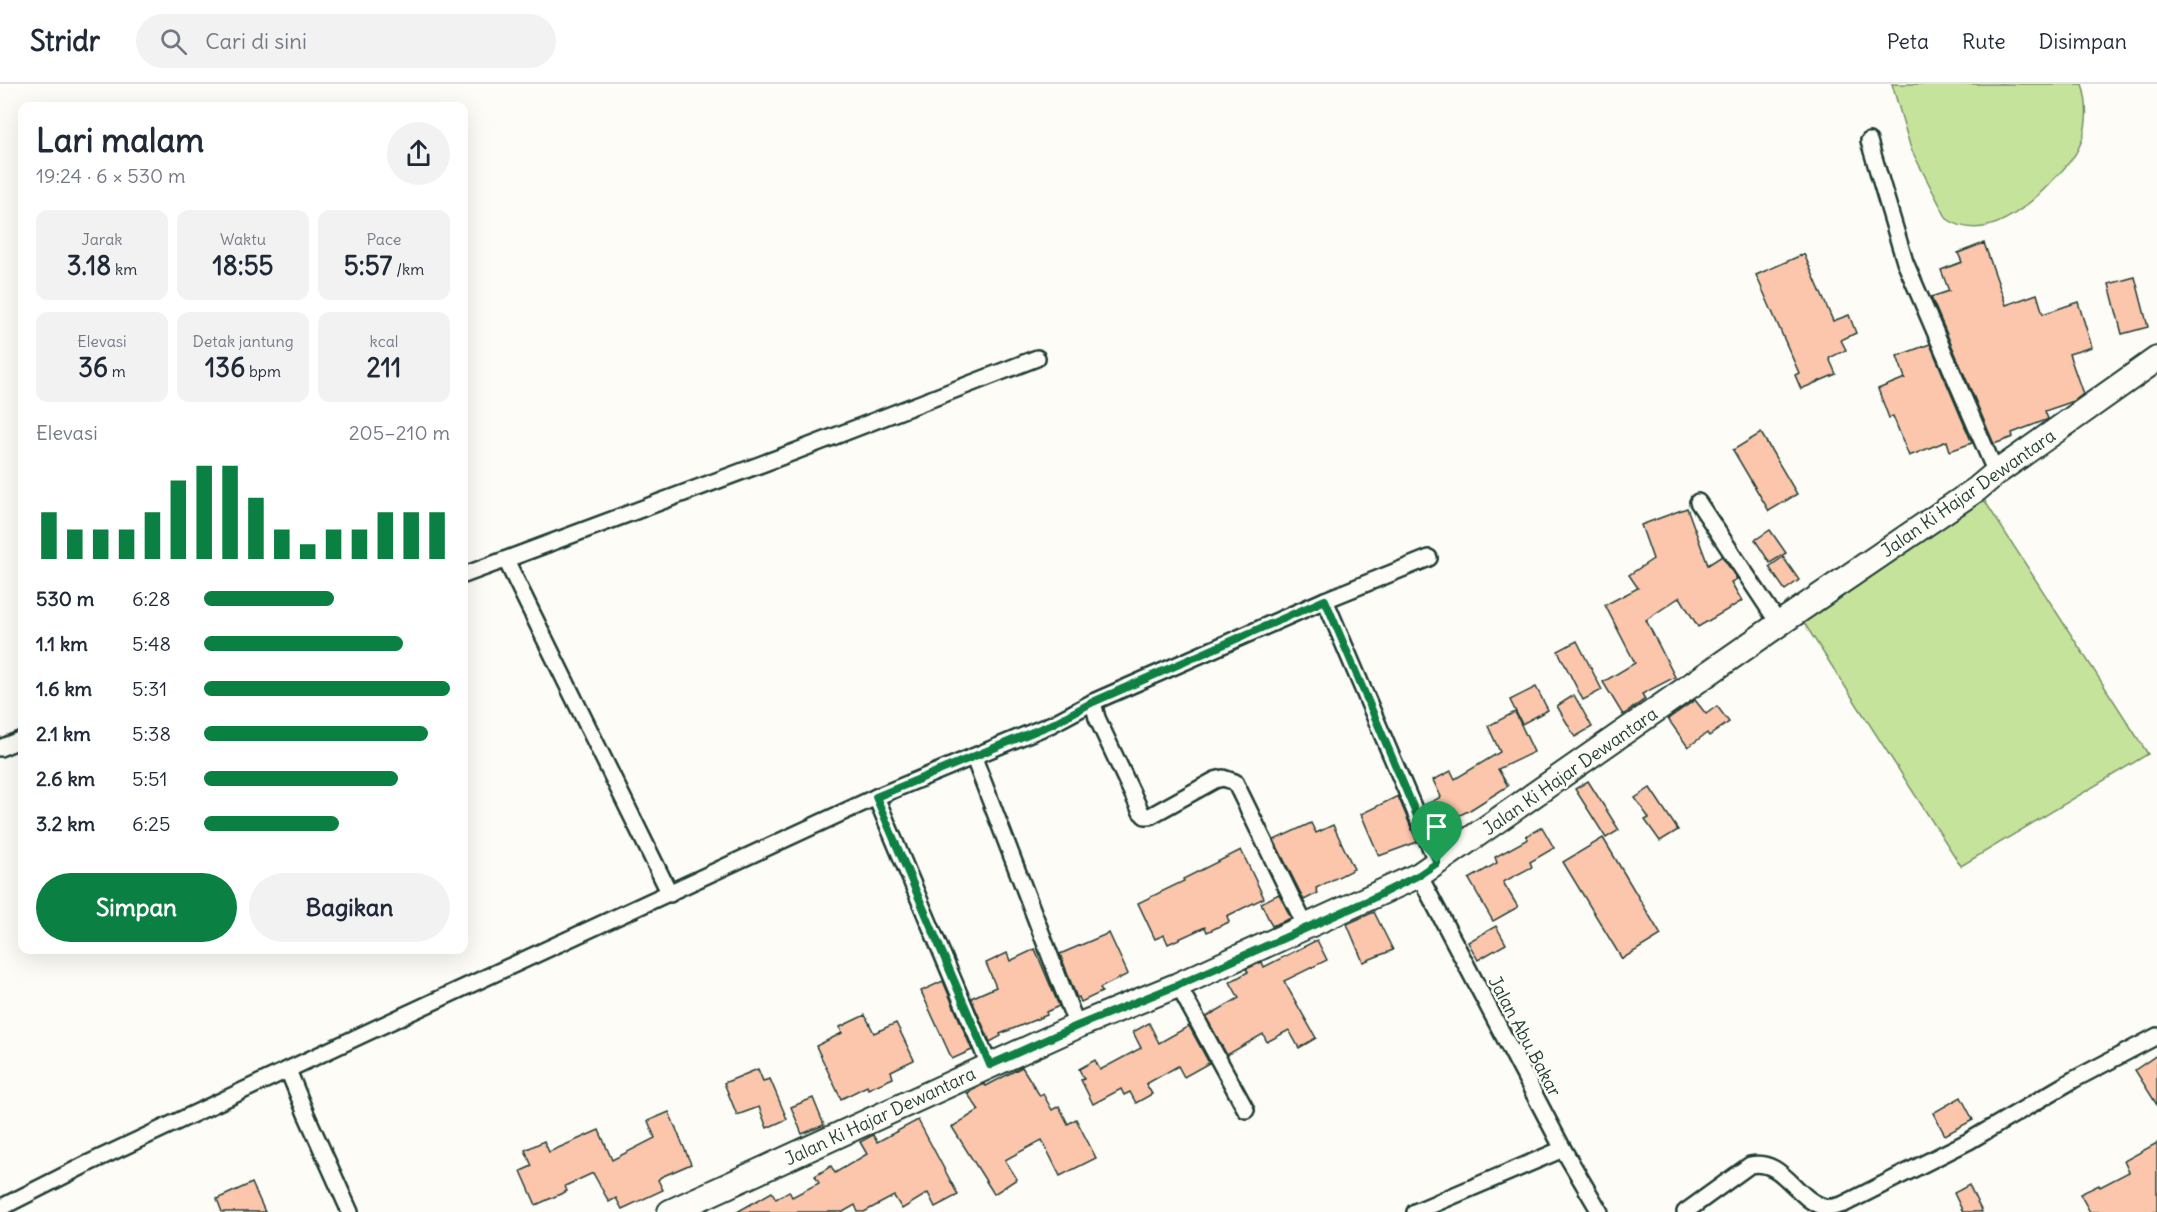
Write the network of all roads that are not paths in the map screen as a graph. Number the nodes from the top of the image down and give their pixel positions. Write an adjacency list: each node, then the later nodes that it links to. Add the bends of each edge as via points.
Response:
1 (1869, 141): 4 (street, via 1905,262)
2 (1037, 358): 7 (street)
3 (2157, 359): 4 (main road, Jalan Ki Hajar Dewantara)
4 (1996, 473): 10 (main road, Jalan Ki Hajar Dewantara)
5 (1698, 502): 10 (street)
6 (1429, 558): 9 (street)
7 (506, 560): 8 (street); 17 (street)
8 (468, 574)
9 (1325, 600): 11 (street); 16 (street, Jalan Abu Bakar)
10 (1779, 624): 16 (main road, Jalan Ki Hajar Dewantara)
11 (1093, 702): 14 (street); 18 (street, via 1097,718 1145,816 1215,780 1235,782)
12 (18, 741): 13 (street)
13 (0, 748)
14 (975, 758): 15 (street); 20 (street)
15 (876, 797): 17 (street); 22 (street)
16 (1428, 869): 18 (main road, Jalan Ki Hajar Dewantara); 25 (street, Jalan Abu Bakar)
17 (670, 894): 23 (street)
18 (1306, 927): 19 (main road, Jalan Ki Hajar Dewantara)
19 (1178, 985): 20 (main road, Jalan Ki Hajar Dewantara); 24 (street)
20 (1077, 1026): 22 (main road, Jalan Ki Hajar Dewantara)
21 (2157, 1036): 31 (street, via 1968,1141 1844,1204 1826,1207 1813,1201 1762,1163 1750,1165)
22 (990, 1065): 28 (main road, Jalan Ki Hajar Dewantara)
23 (288, 1070): 26 (street); 27 (street)
24 (1246, 1110)
25 (1563, 1149): 29 (street); 30 (street, Jalan Abu Bakar)
26 (0, 1208)
27 (351, 1212)
28 (670, 1212)
29 (1415, 1212)
30 (1600, 1212)
31 (1685, 1212)

